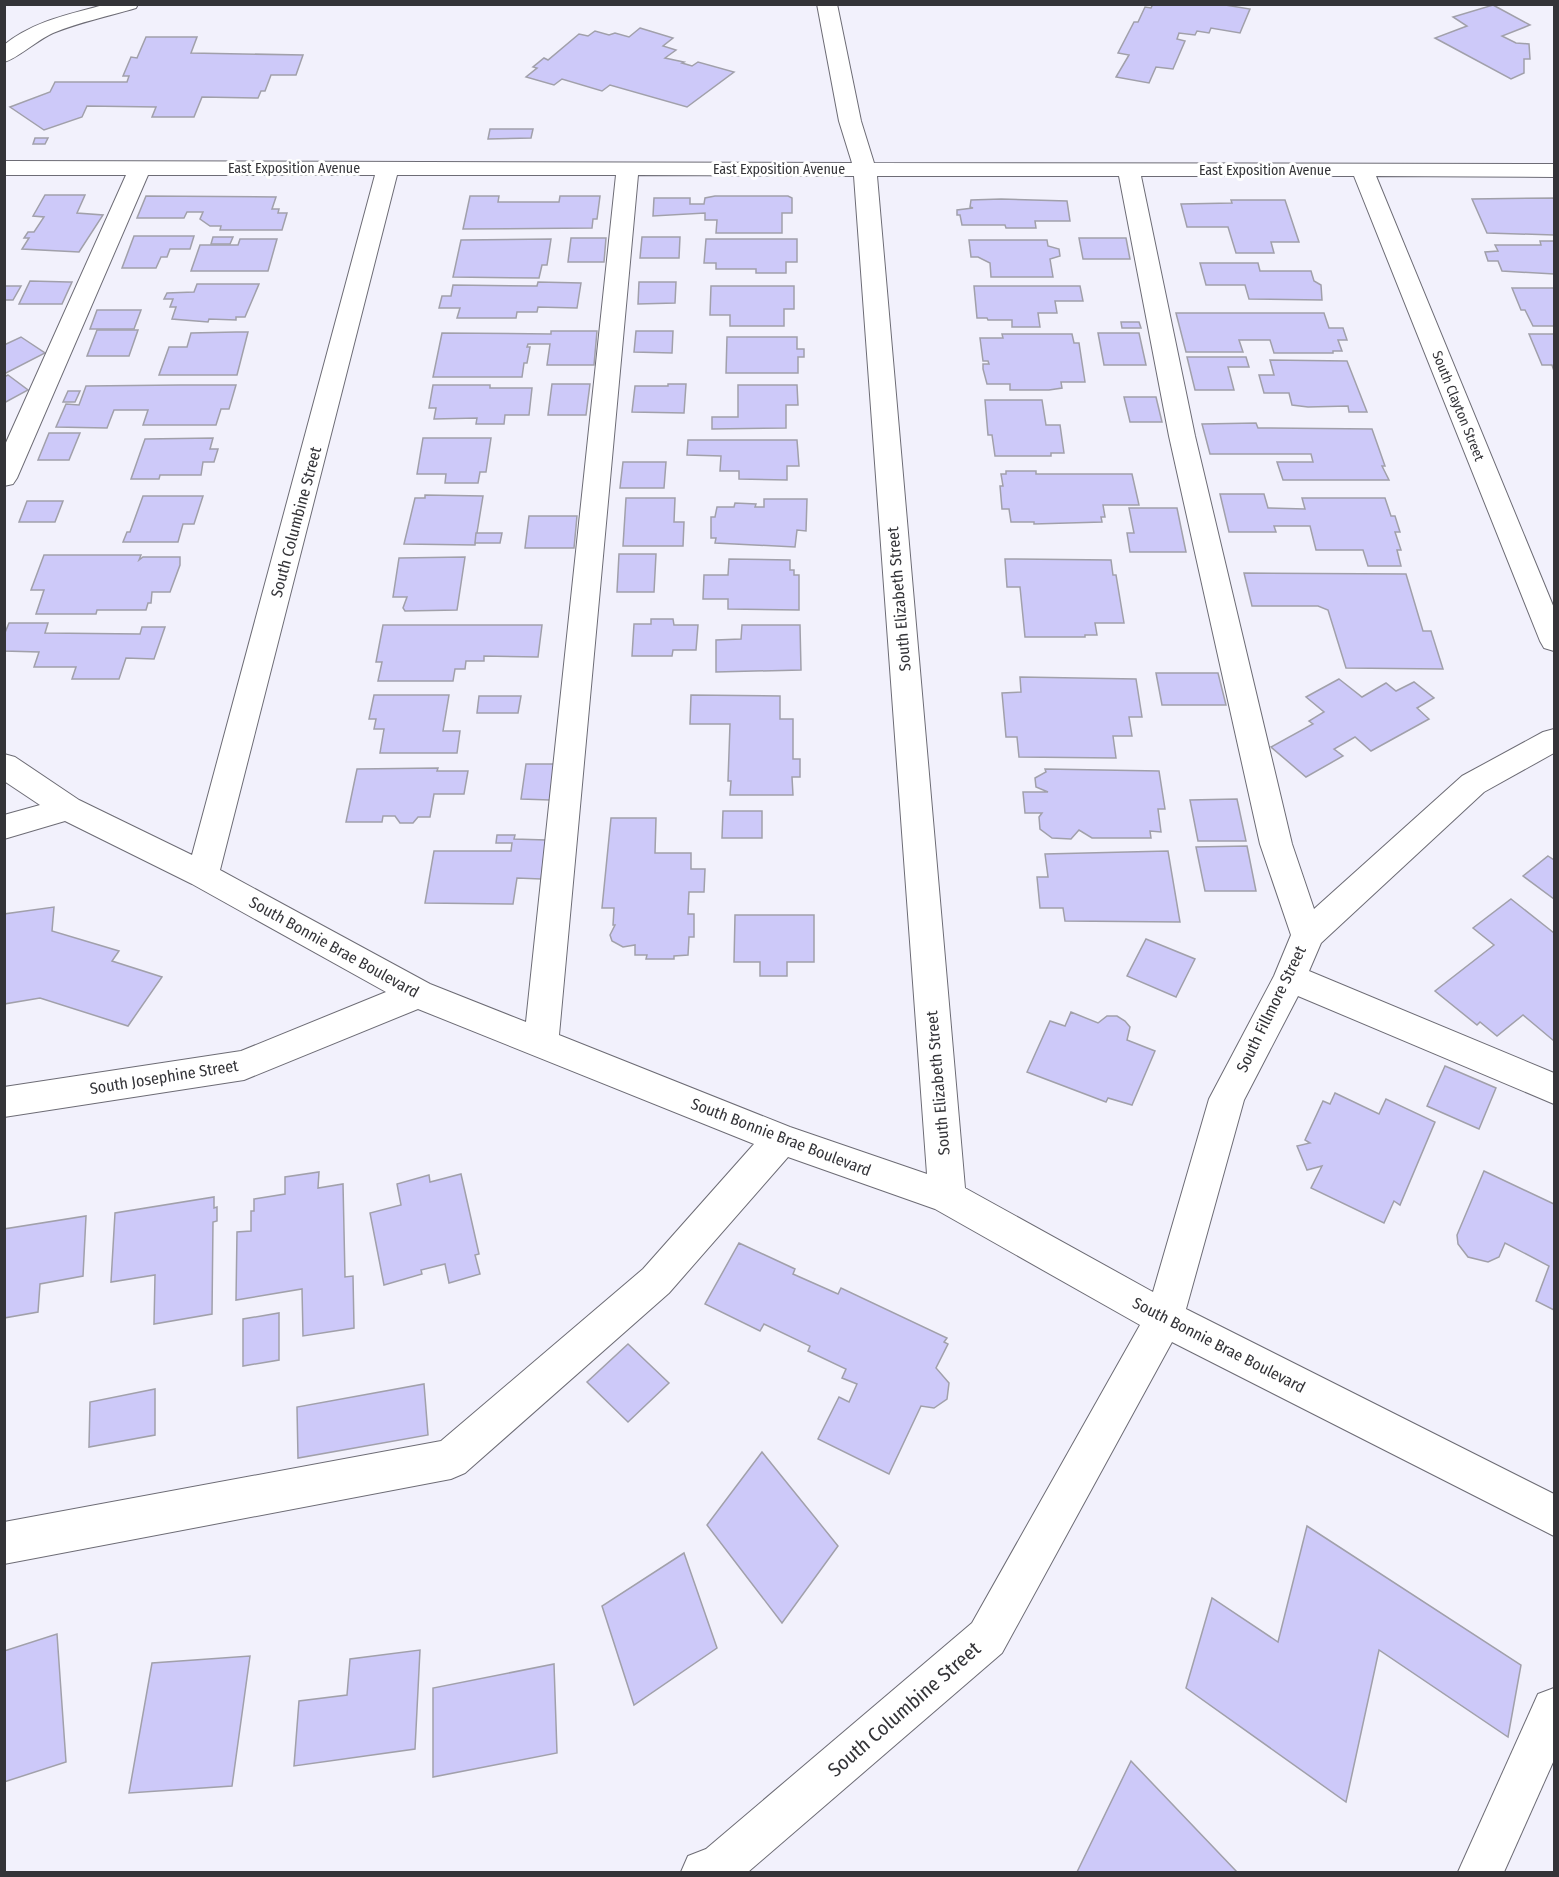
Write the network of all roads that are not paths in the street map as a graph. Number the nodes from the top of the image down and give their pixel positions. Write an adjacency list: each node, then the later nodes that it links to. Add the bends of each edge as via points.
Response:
1 (129, 4): 3 (street, via 36,31)
2 (827, 4): 8 (street, South Elizabeth Street, via 850,121)
3 (4, 56)
4 (4, 168): 5 (street, East Exposition Avenue)
5 (140, 168): 6 (street, East Exposition Avenue); 12 (street)
6 (388, 169): 7 (street, East Exposition Avenue); 18 (street, South Columbine Street)
7 (628, 169): 8 (street, East Exposition Avenue); 22 (street)
8 (865, 169): 9 (street, East Exposition Avenue); 26 (street, South Elizabeth Street)
9 (1129, 170): 10 (street, East Exposition Avenue); 19 (street, via 1182,436 1276,844)
10 (1362, 170): 11 (street, East Exposition Avenue); 13 (street, South Clayton Street)
11 (1554, 170)
12 (4, 478)
13 (1554, 641)
14 (1554, 740): 19 (street, South Fillmore Street, via 1473,784)
15 (4, 765): 16 (street, South Bonnie Brae Boulevard)
16 (68, 808): 17 (street); 18 (street, South Bonnie Brae Boulevard)
17 (4, 827)
18 (203, 875): 21 (street, South Bonnie Brae Boulevard)
19 (1307, 935): 20 (street, South Fillmore Street)
20 (1290, 978): 23 (street); 27 (street, South Fillmore Street, via 1227,1099)
21 (418, 994): 22 (street, South Bonnie Brae Boulevard); 24 (street, South Josephine Street, via 244,1065)
22 (541, 1044): 25 (street, South Bonnie Brae Boulevard)
23 (1554, 1089)
24 (4, 1102)
25 (781, 1139): 26 (street, South Bonnie Brae Boulevard); 29 (street, via 656,1281 451,1459)
26 (947, 1197): 27 (street, South Bonnie Brae Boulevard)
27 (1164, 1318): 28 (street, South Bonnie Brae Boulevard); 31 (street, South Columbine Street, via 987,1638 716,1870)
28 (1554, 1516)
29 (4, 1543)
30 (1554, 1710): 32 (street)
31 (704, 1872)
32 (1481, 1872)

